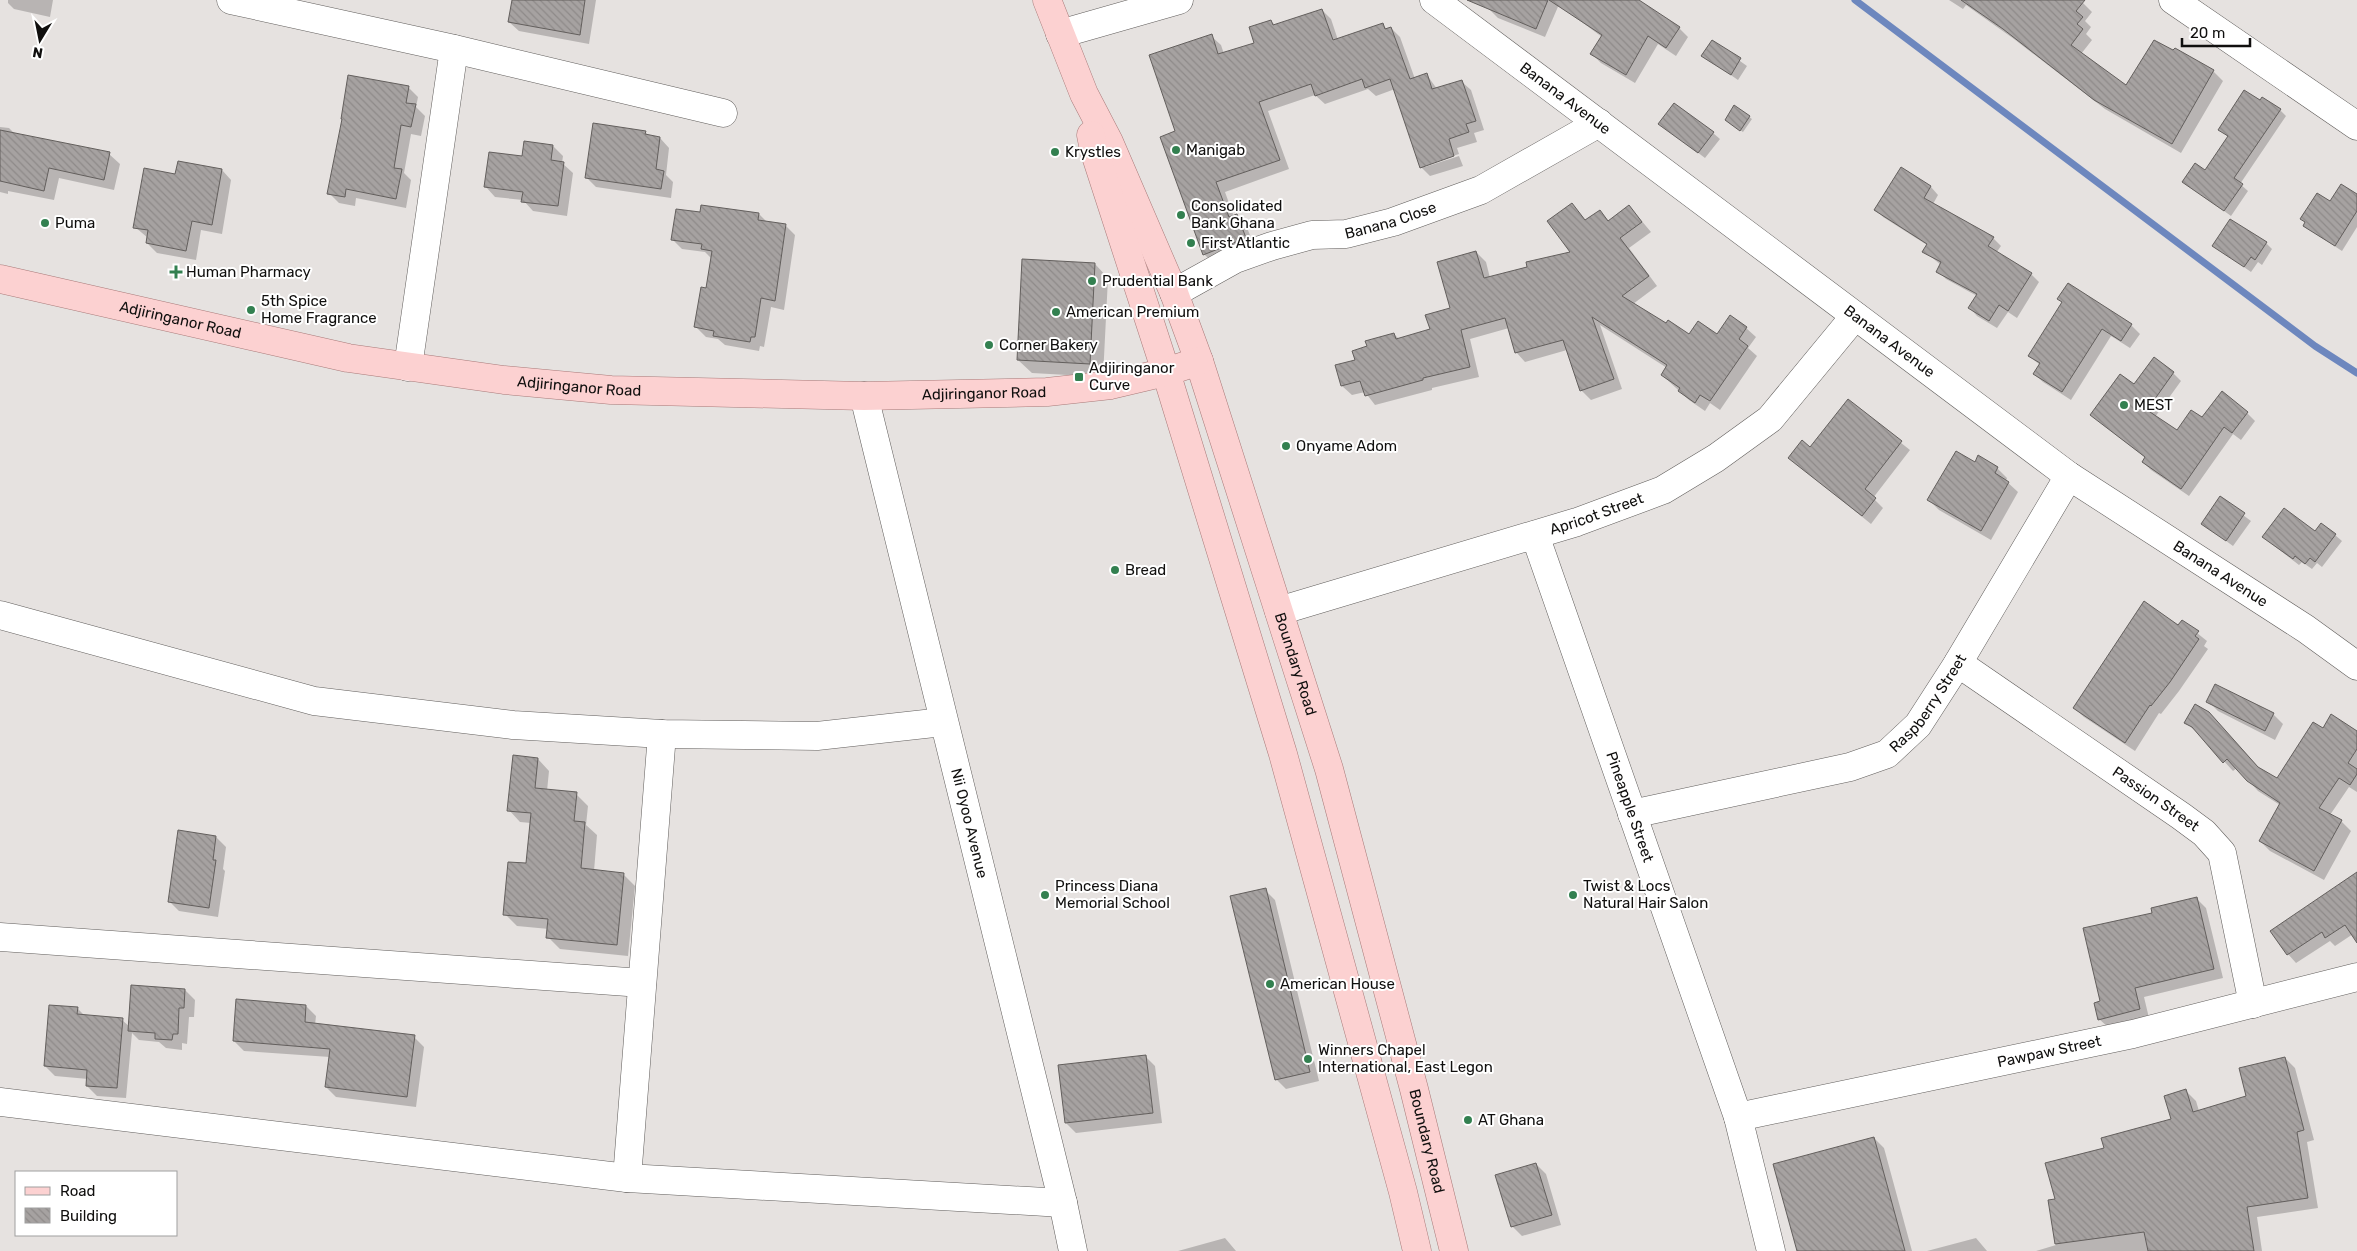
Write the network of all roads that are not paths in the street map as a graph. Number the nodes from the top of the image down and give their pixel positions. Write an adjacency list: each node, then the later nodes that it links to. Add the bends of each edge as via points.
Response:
1 (231, 0): 7 (street)
2 (1048, 0): 6 (main road, Boundary Road)
3 (1178, 0): 6 (street)
4 (1434, 0): 10 (street, Banana Avenue)
5 (2173, 0): 11 (street)
6 (1060, 34): 8 (main road, Boundary Road)
7 (454, 49): 9 (street); 16 (street)
8 (1084, 94): 13 (main road, Boundary Road, via 1109,142); 17 (main road, Boundary Road, via 1094,150)
9 (722, 112)
10 (1599, 123): 13 (street, Banana Close, via 1482,190 1393,222 1346,234 1312,235 1272,246 1236,259); 14 (street, Banana Avenue)
11 (2357, 126)
12 (0, 279): 16 (main road, Adjiringanor Road, via 348,358)
13 (1174, 293): 15 (main road, Boundary Road)
14 (1855, 316): 19 (street, Banana Avenue); 20 (street, Apricot Street, via 1770,419 1716,458 1662,490)
15 (1199, 361): 17 (main road, Adjiringanor Road); 21 (main road, Boundary Road)
16 (408, 367): 18 (main road, Adjiringanor Road, via 611,390)
17 (1166, 372): 18 (main road, Adjiringanor Road, via 1110,385 1047,392); 37 (main road, Boundary Road, via 1283,754)
18 (864, 396): 25 (street, Nii Oyoo Avenue)
19 (2069, 476): 23 (street, Raspberry Street); 24 (street, Banana Avenue, via 2306,629)
20 (1535, 535): 21 (street, Apricot Street); 27 (street, Pineapple Street)
21 (1279, 611): 38 (main road, Boundary Road, via 1329,769)
22 (0, 615): 26 (street, via 314,701 513,725)
23 (1958, 663): 27 (street, Raspberry Street, via 1918,725 1887,754 1850,767); 31 (street, Passion Street, via 2181,816 2204,833 2222,853)
24 (2357, 666)
25 (943, 722): 26 (street, via 817,736); 35 (street, Nii Oyoo Avenue)
26 (662, 734): 30 (street)
27 (1632, 814): 33 (street, Pineapple Street)
28 (0, 937): 30 (street)
29 (2357, 977): 31 (street, Pawpaw Street)
30 (642, 983): 34 (street)
31 (2254, 1004): 33 (street, Pawpaw Street, via 2133,1034)
32 (0, 1102): 34 (street)
33 (1738, 1117): 39 (street, Pineapple Street)
34 (627, 1178): 35 (street)
35 (1063, 1203): 36 (street, Nii Oyoo Avenue)
36 (1073, 1251)
37 (1417, 1251)
38 (1454, 1251)
39 (1771, 1251)

